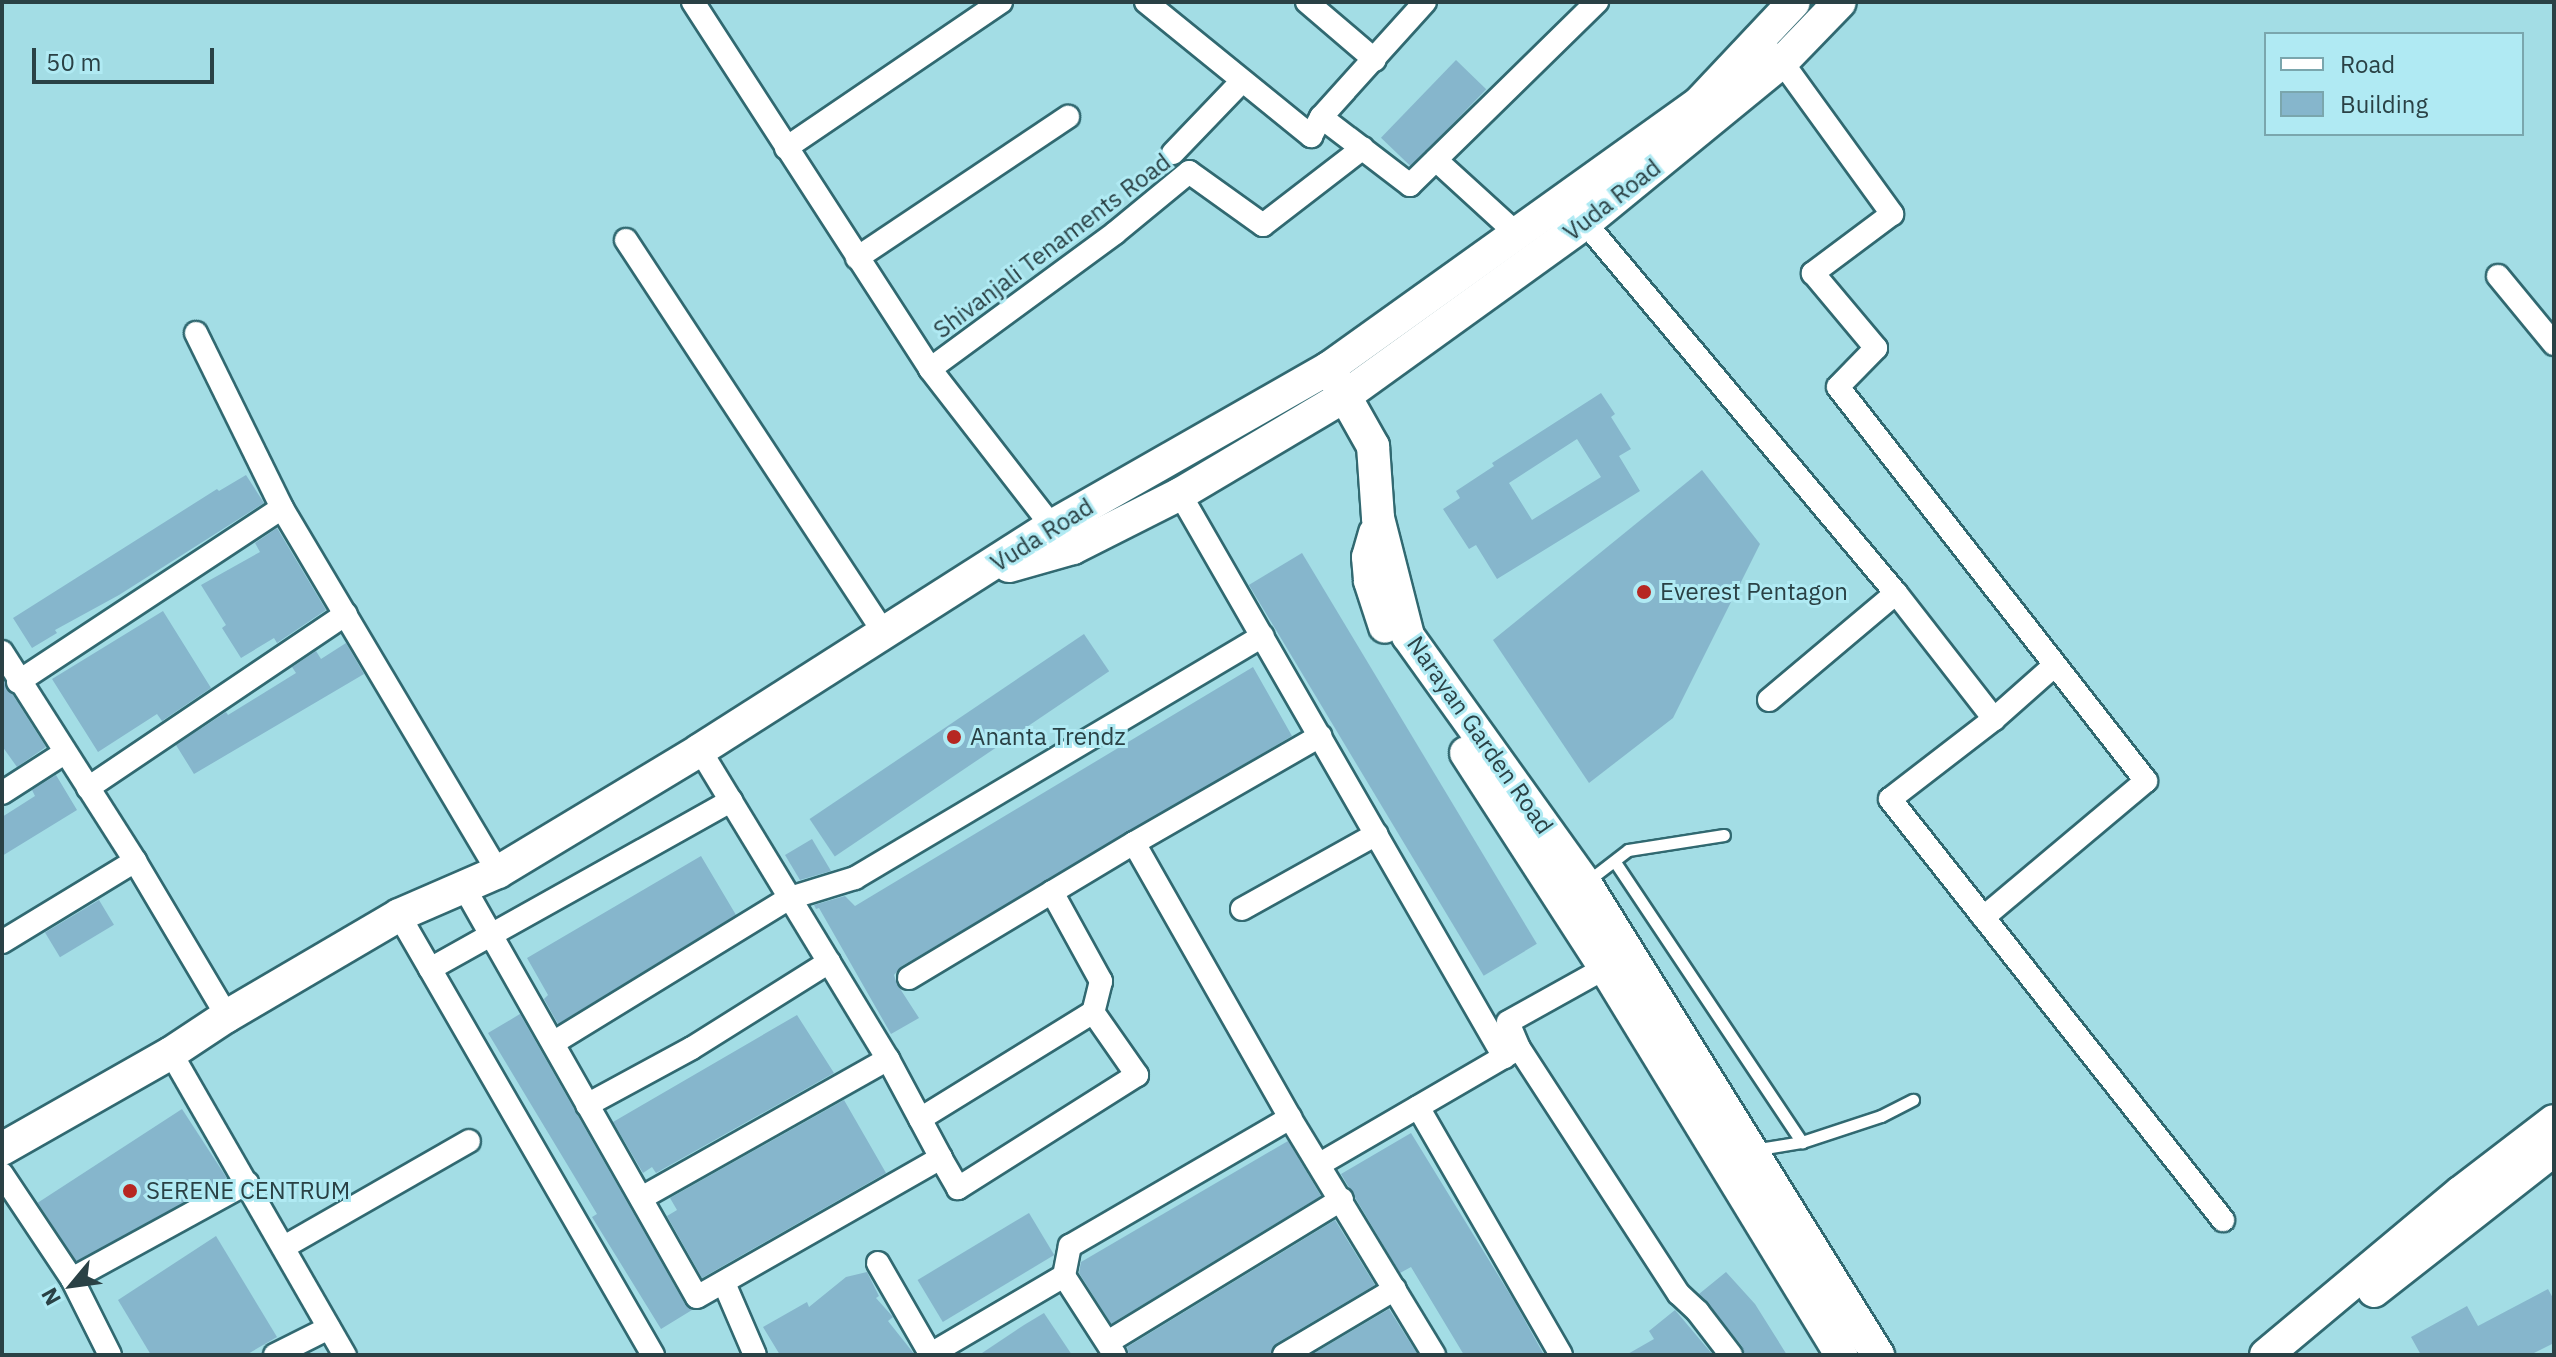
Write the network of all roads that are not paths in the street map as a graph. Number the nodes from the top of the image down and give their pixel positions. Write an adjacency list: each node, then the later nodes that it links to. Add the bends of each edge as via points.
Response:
1 (693, 2): 15 (street, Shivanjali Tenaments Road)
2 (1001, 2): 15 (street)
3 (1146, 2): 12 (street)
4 (1307, 2): 11 (street)
5 (1425, 2): 11 (street)
6 (1597, 2): 18 (street)
7 (1837, 3): 9 (street, Vuda Road)
8 (1786, 5): 9 (street); 10 (street, Vuda Road)
9 (1812, 32): 10 (street, Vuda Road)
10 (1771, 52): 19 (street, Vuda Road); 38 (street, via 1892,214 1813,273 1876,348 1838,387)
11 (1375, 60): 14 (street)
12 (1242, 81): 14 (street, via 1311,136); 17 (street)
13 (1068, 117): 22 (street)
14 (1321, 117): 16 (street)
15 (786, 148): 22 (street, Shivanjali Tenaments Road)
16 (1363, 148): 18 (street, via 1410,185); 26 (street, Shivanjali Tenaments Road, via 1263,225 1189,172)
17 (1173, 153)
18 (1436, 160): 20 (street)
19 (1576, 211): 20 (street, Vuda Road); 27 (street, Vuda Road); 33 (street)
20 (1517, 234): 27 (street, Vuda Road)
21 (626, 240): 35 (street)
22 (857, 258): 26 (street, Shivanjali Tenaments Road)
23 (2498, 276): 25 (street)
24 (196, 333): 29 (street)
25 (2554, 344)
26 (930, 369): 31 (street)
27 (1337, 382): 28 (street, Vuda Road); 30 (street, via 1368,437); 31 (street, Vuda Road)
28 (1180, 494): 32 (street, Vuda Road, via 1073,548); 36 (street)
29 (282, 508): 34 (street); 39 (street)
30 (1378, 518): 54 (street, Narayan Garden Road, via 1408,636); 63 (street, Narayan Garden Road, via 1368,557 1370,581 1388,633)
31 (1052, 526): 32 (street, Vuda Road)
32 (979, 574): 35 (street)
33 (1896, 593): 40 (street); 41 (street)
34 (346, 614): 45 (street); 53 (street)
35 (885, 634): 44 (street)
36 (1263, 636): 42 (street); 56 (street, via 855,878)
37 (2, 652): 39 (street)
38 (2055, 665): 41 (street); 59 (street, via 2146,781)
39 (18, 682): 43 (street)
40 (1769, 700)
41 (1994, 719): 59 (street, via 1890,799)
42 (1320, 736): 48 (street); 50 (street)
43 (64, 753): 45 (street); 46 (street)
44 (708, 763): 47 (street); 53 (street)
45 (88, 788): 51 (street)
46 (2, 793)
47 (730, 799): 56 (street); 58 (street)
48 (1377, 834): 57 (street); 69 (street)
49 (1724, 835): 52 (lane, via 1628,850)
50 (1134, 843): 55 (street); 75 (street)
51 (135, 861): 61 (street); 67 (street)
52 (1615, 862): 54 (lane); 79 (lane)
53 (498, 872): 58 (street)
54 (1585, 883): 63 (street, Narayan Garden Road)
55 (1052, 892): 65 (street); 66 (street, via 1101,981)
56 (790, 898): 62 (street); 68 (street)
57 (1242, 909)
58 (480, 916): 60 (street); 64 (street); 68 (street)
59 (1984, 917): 89 (street)
60 (405, 927): 64 (street); 67 (street)
61 (2, 942)
62 (829, 962): 71 (street); 73 (street, via 692,1048)
63 (1617, 962): 69 (street, via 1508,1022); 82 (street, Narayan Garden Road); 108 (street, Narayan Garden Road)
64 (428, 966): 101 (street)
65 (909, 978)
66 (1093, 1012): 76 (street); 83 (street, via 1137,1075 958,1188)
67 (227, 1016): 70 (street)
68 (553, 1043): 73 (street)
69 (1511, 1052): 74 (street); 107 (street, via 1679,1294)
70 (171, 1053): 80 (street); 86 (street)
71 (888, 1059): 76 (street); 87 (street)
72 (1913, 1100): 79 (lane)
73 (587, 1105): 87 (street)
74 (1418, 1107): 84 (street); 106 (street)
75 (1290, 1118): 84 (street); 92 (street, via 1070,1246)
76 (920, 1119): 83 (street)
77 (2554, 1121): 110 (street)
78 (469, 1141): 90 (street)
79 (1802, 1142): 82 (lane)
80 (2, 1149)
81 (2554, 1150): 111 (street)
82 (1748, 1151): 109 (street, Narayan Garden Road)
83 (941, 1158): 94 (street)
84 (1320, 1164): 88 (street)
85 (5, 1179): 93 (street)
86 (247, 1183): 90 (street); 93 (street)
87 (641, 1198): 94 (street, via 697,1297)
88 (1342, 1199): 95 (street); 97 (street)
89 (2223, 1220)
90 (284, 1247): 96 (street)
91 (878, 1263): 103 (street)
92 (1064, 1276): 97 (street); 103 (street)
93 (72, 1279): 98 (street)
94 (724, 1283): 102 (street)
95 (1395, 1289): 104 (street); 105 (street)
96 (329, 1328): 99 (street); 100 (street)
97 (1111, 1348)
98 (110, 1355)
99 (275, 1355)
100 (345, 1355)
101 (653, 1355)
102 (755, 1355)
103 (931, 1355)
104 (1284, 1355)
105 (1434, 1355)
106 (1561, 1355)
107 (1731, 1355)
108 (1841, 1355)
109 (1878, 1355)
110 (2266, 1355)
111 (2299, 1355)

